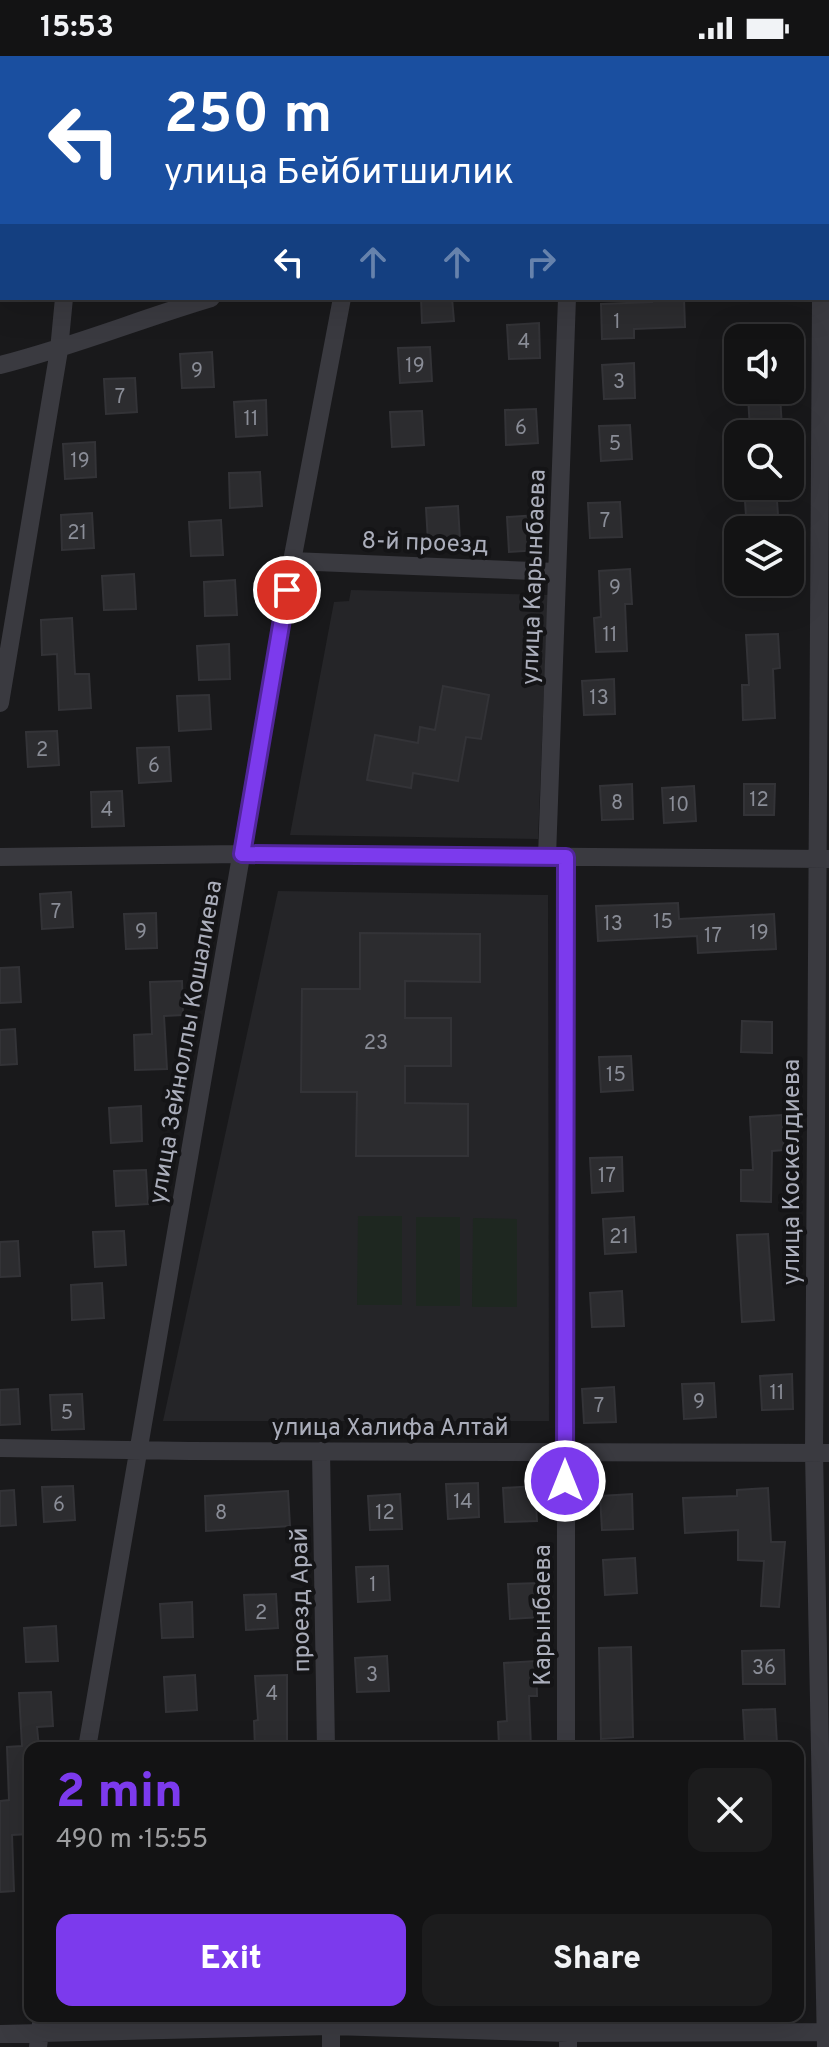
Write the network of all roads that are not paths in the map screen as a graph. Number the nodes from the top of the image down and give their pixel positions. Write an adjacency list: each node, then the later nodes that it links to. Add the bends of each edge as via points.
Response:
1 (64, 300): 6 (street)
2 (204, 300): 6 (street)
3 (342, 300): 8 (street, улица Зейноллы Кошалиева)
4 (567, 300): 9 (street, улица Карынбаева)
5 (821, 300): 14 (street, улица Коскелдиева)
6 (59, 350): 7 (street); 10 (street)
7 (0, 365)
8 (292, 561): 9 (street, 8-й проезд); 11 (street, улица Зейноллы Кошалиева)
9 (556, 572): 13 (street, улица Карынбаева)
10 (0, 703)
11 (242, 854): 12 (street); 13 (street); 16 (street, улица Зейноллы Кошалиева)
12 (0, 857)
13 (557, 857): 14 (street); 18 (street, Карынбаева)
14 (823, 859): 19 (street, улица Коскелдиева)
15 (0, 1448): 16 (street, улица Халифа Алтай)
16 (138, 1450): 17 (street, улица Халифа Алтай); 20 (street, улица Зейноллы Кошалиева)
17 (321, 1451): 18 (street, улица Халифа Алтай); 21 (street, проезд Арай)
18 (565, 1452): 19 (street, улица Халифа Алтай); 22 (street, Карынбаева)
19 (821, 1453): 29 (street, улица Коскелдиева)
20 (88, 1742)
21 (326, 1742)
22 (566, 1742)
23 (304, 2022): 26 (street)
24 (331, 2022): 30 (street)
25 (353, 2022): 27 (street)
26 (39, 2032): 28 (street)
27 (568, 2032): 29 (street)
28 (0, 2034)
29 (827, 2037)
30 (331, 2047)

